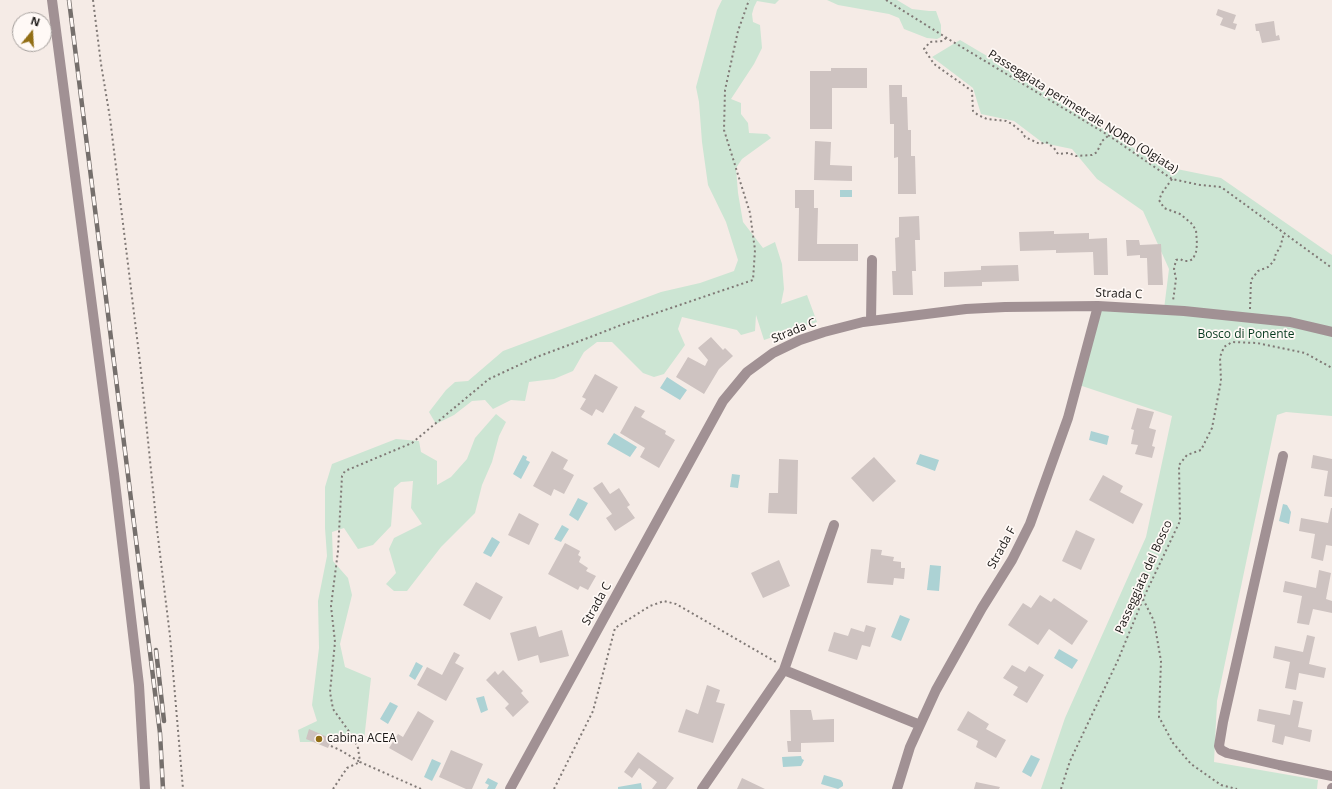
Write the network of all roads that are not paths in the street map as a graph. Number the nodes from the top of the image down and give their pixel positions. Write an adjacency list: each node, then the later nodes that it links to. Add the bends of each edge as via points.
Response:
1 (52, 0): 11 (street, via 139,685)
2 (872, 260): 4 (street)
3 (1098, 306): 4 (street, Strada C, via 966,309); 5 (street, Strada C, via 1249,317 1297,323); 9 (street, Strada F, via 1068,418 1030,524 1012,560 943,676)
4 (871, 321): 12 (street, Strada C, via 824,332 786,346 759,362 734,386 723,401)
5 (1332, 332)
6 (1283, 456): 10 (street, via 1219,746 1227,753)
7 (834, 525): 8 (street)
8 (784, 670): 9 (street); 13 (street)
9 (920, 725): 14 (street, Strada F)
10 (1332, 776)
11 (145, 789)
12 (510, 789)
13 (702, 789)
14 (897, 789)

